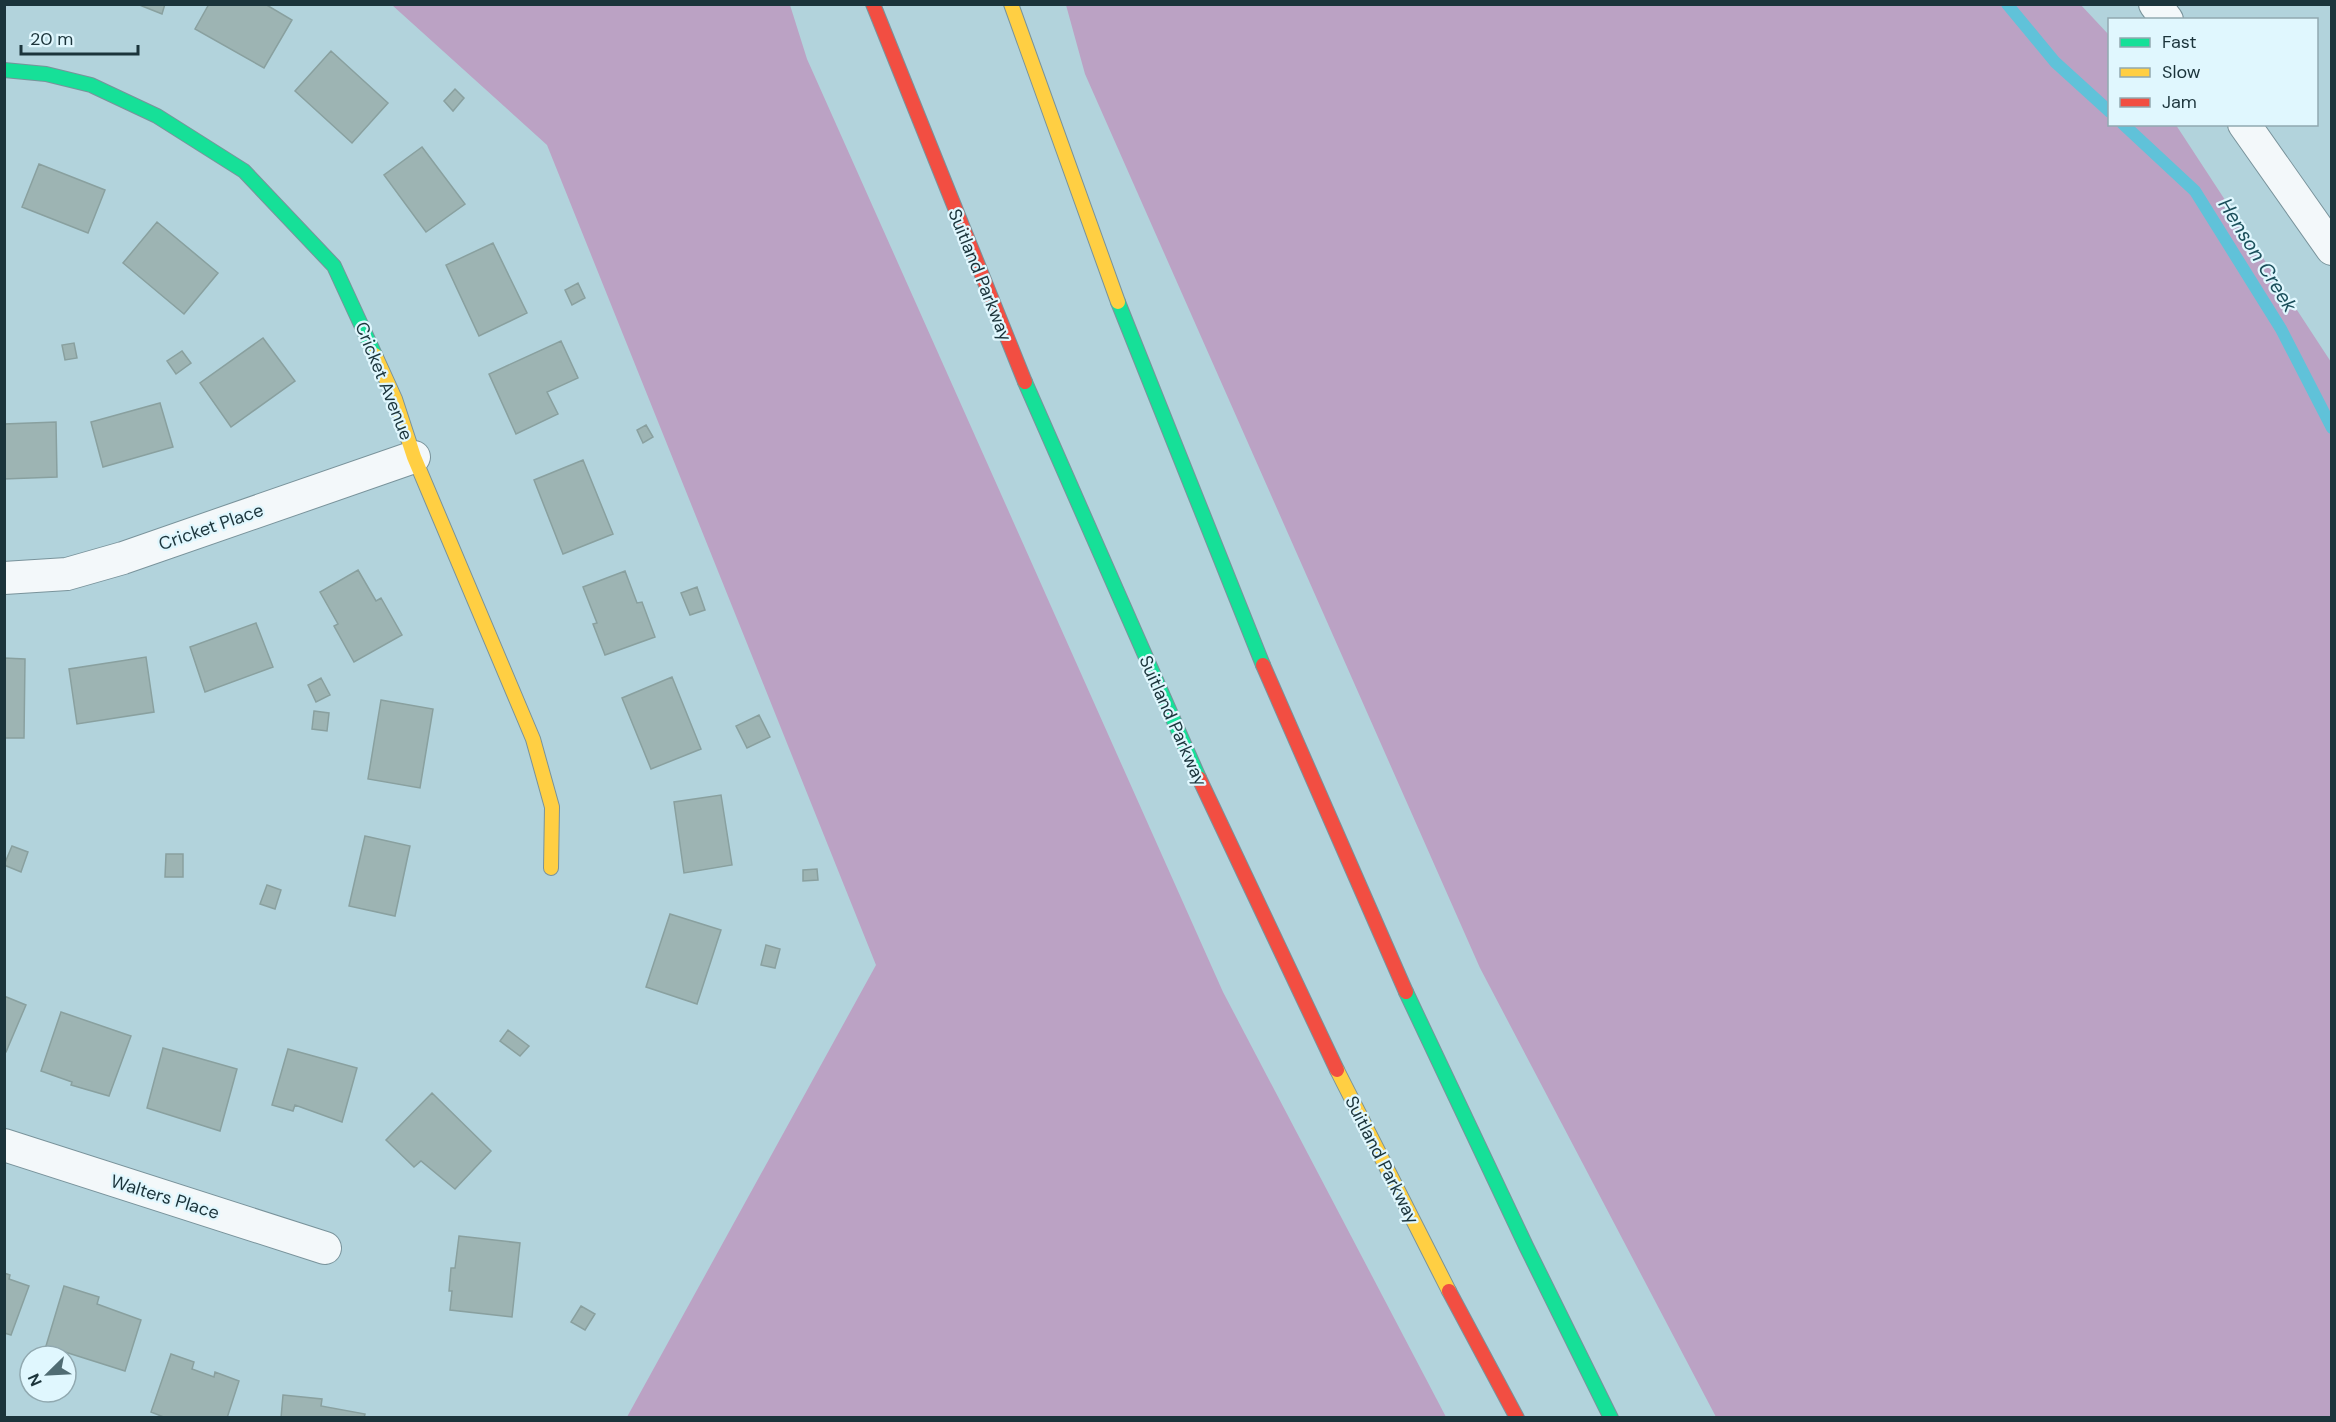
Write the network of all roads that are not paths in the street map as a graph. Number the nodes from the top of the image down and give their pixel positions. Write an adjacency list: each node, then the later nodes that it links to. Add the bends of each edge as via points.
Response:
1 (873, 4): 13 (main road, Suitland Parkway, via 1005,336 1176,729 1358,1112)
2 (1011, 4): 14 (main road, via 1161,418 1328,822 1428,1044)
3 (2155, 4): 4 (street)
4 (2165, 18)
5 (4, 70): 8 (main road, Cricket Avenue, via 46,74 92,86 157,116 244,171 334,266 395,399)
6 (2245, 126): 7 (street)
7 (2331, 249)
8 (414, 457): 9 (street, Cricket Place, via 123,558 67,573); 10 (main road, Cricket Avenue, via 533,739 552,807)
9 (4, 578)
10 (551, 868)
11 (4, 1144): 12 (street, Walters Place)
12 (326, 1248)
13 (1517, 1418)
14 (1611, 1418)

